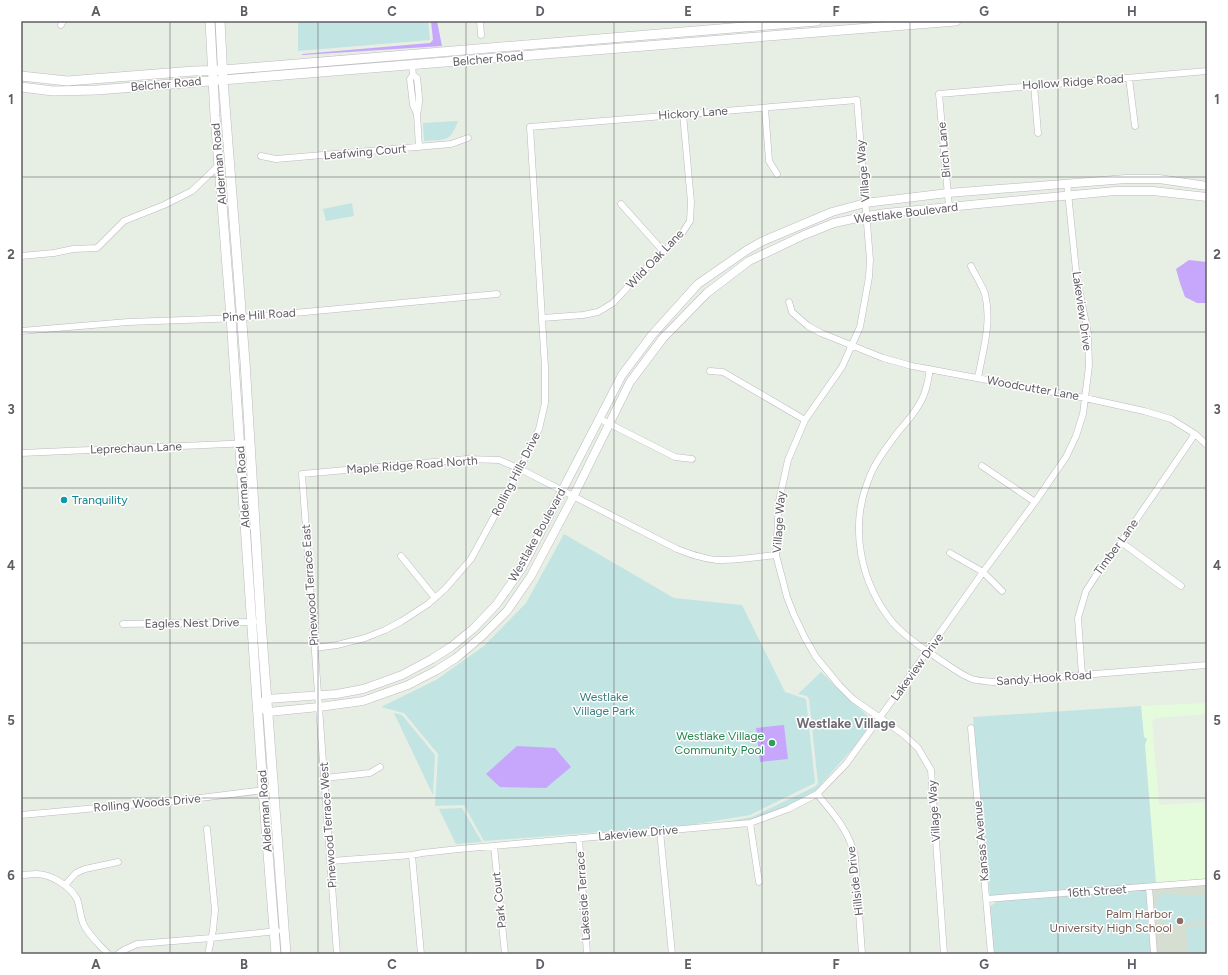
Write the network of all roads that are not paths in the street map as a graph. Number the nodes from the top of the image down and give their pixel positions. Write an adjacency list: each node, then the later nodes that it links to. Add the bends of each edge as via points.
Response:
1 (210, 21): 10 (main road, Alderman Road)
2 (220, 21): 11 (main road, Alderman Road)
3 (480, 21): 7 (street)
4 (817, 21): 8 (main road, Belcher Road)
5 (956, 21): 6 (main road, Belcher Road)
6 (929, 22): 9 (main road, Belcher Road)
7 (481, 35)
8 (411, 54): 9 (main road); 11 (main road, Belcher Road)
9 (412, 65): 13 (street); 17 (main road, Belcher Road)
10 (213, 70): 11 (main road, Belcher Road); 14 (main road, Belcher Road, via 67,81); 16 (main road, Alderman Road)
11 (223, 70): 17 (main road, Alderman Road)
12 (1207, 71): 15 (street, Hollow Ridge Road)
13 (413, 75): 21 (street, via 410,79); 22 (street, via 417,78)
14 (21, 76)
15 (1129, 78): 18 (street, Hollow Ridge Road); 27 (street)
16 (212, 80): 17 (main road, Belcher Road); 19 (main road, Belcher Road, via 76,91); 33 (main road, Alderman Road)
17 (223, 80): 50 (main road, Alderman Road)
18 (1034, 85): 20 (street, Hollow Ridge Road); 29 (street)
19 (21, 87)
20 (939, 94): 37 (street, Birch Lane)
21 (412, 99): 22 (street); 25 (street)
22 (419, 99): 25 (street)
23 (857, 100): 24 (street, Hickory Lane); 40 (street, Village Way)
24 (765, 108): 26 (street, Hickory Lane); 34 (street, via 769,161)
25 (417, 114): 31 (street)
26 (683, 114): 28 (street, Hickory Lane); 44 (street, Wild Oak Lane, via 691,202 690,221 681,235)
27 (1135, 126)
28 (530, 127): 51 (street, Rolling Hills Drive)
29 (1038, 133)
30 (468, 138): 31 (street, Leafwing Court, via 451,144)
31 (419, 147): 32 (street, Leafwing Court, via 276,159)
32 (261, 156)
33 (219, 165): 45 (street, via 192,191 124,221 97,248); 49 (main road, Alderman Road)
34 (777, 174)
35 (1066, 183): 36 (street, Westlake Boulevard, via 1142,178); 37 (street, Westlake Boulevard); 38 (street, Lakeview Drive)
36 (1207, 186)
37 (948, 193): 40 (street, Westlake Boulevard); 42 (street, Birch Lane)
38 (1068, 195): 39 (street, Westlake Boulevard, via 1153,191); 42 (street, Westlake Boulevard); 57 (street, Lakeview Drive, via 1077,280 1088,333 1089,366)
39 (1207, 197)
40 (865, 203): 43 (street, Village Way); 58 (street, Westlake Boulevard, via 832,212 763,241 698,284 652,335 630,364)
41 (621, 204): 44 (street)
42 (949, 206): 43 (street, Westlake Boulevard)
43 (867, 216): 53 (street, Village Way, via 869,277 860,327); 60 (street, Westlake Boulevard, via 834,223 749,261 707,293 663,338 630,382)
44 (663, 252): 51 (street, Wild Oak Lane, via 613,303 598,312)
45 (21, 256)
46 (971, 266): 56 (street, via 984,292 988,310 988,329)
47 (497, 294): 50 (street, Pine Hill Road)
48 (789, 302): 53 (street, Woodcutter Lane, via 792,312 808,326)
49 (231, 318): 50 (street, Pine Hill Road); 52 (street, Pine Hill Road, via 128,322); 63 (main road, Alderman Road)
50 (241, 318): 62 (main road, Alderman Road)
51 (542, 318): 68 (street, Rolling Hills Drive, via 545,403 539,429)
52 (21, 331)
53 (852, 344): 54 (street, Woodcutter Lane, via 883,358); 59 (street, Village Way, via 842,366)
54 (930, 369): 56 (street, Woodcutter Lane); 84 (street, Sandy Hook Road, via 920,403 875,465 861,503 859,520 860,551 874,595 894,624)
55 (710, 370): 59 (street, via 723,372)
56 (978, 378): 57 (street, Woodcutter Lane)
57 (1085, 398): 61 (street, Woodcutter Lane, via 1171,419); 72 (street, Lakeview Drive, via 1076,436 1066,457)
58 (600, 420): 60 (street); 70 (street, Westlake Boulevard)
59 (805, 420): 75 (street, Village Way, via 782,480 778,500)
60 (610, 424): 66 (street, via 676,457); 71 (street, Westlake Boulevard)
61 (1195, 434): 64 (street, Woodcutter Lane); 73 (street, Timber Lane)
62 (250, 443): 63 (street, Leprechaun Lane); 81 (main road, Alderman Road)
63 (240, 444): 65 (street, Leprechaun Lane); 81 (main road, Alderman Road)
64 (1207, 445)
65 (21, 453)
66 (692, 459)
67 (982, 466): 72 (street)
68 (520, 469): 69 (street, Maple Ridge Road North, via 499,460 467,459); 70 (street, Maple Ridge Road North); 80 (street, Rolling Hills Drive, via 471,559)
69 (302, 474): 83 (street, Pinewood Terrace East)
70 (562, 491): 71 (street, Maple Ridge Road North); 87 (street, Westlake Boulevard, via 522,568 496,605 473,629 451,647 402,675 363,689)
71 (573, 497): 75 (street, Maple Ridge Road North, via 650,536 695,555 723,560); 90 (street, Westlake Boulevard, via 531,576 506,611 456,658 408,685 383,694 363,701)
72 (1035, 502): 77 (street, Lakeview Drive)
73 (1121, 542): 78 (street); 86 (street, Timber Lane, via 1094,577 1084,596 1078,618)
74 (950, 553): 77 (street)
75 (776, 555): 92 (street, Village Way, via 786,597 816,657 839,685)
76 (401, 556): 80 (street)
77 (983, 572): 79 (street); 84 (street, Lakeview Drive)
78 (1181, 586)
79 (1002, 591)
80 (435, 598): 83 (street, Rolling Hills Drive, via 417,612 385,630 358,640)
81 (257, 622): 82 (street, Eagles Nest Drive); 88 (main road, Alderman Road); 89 (main road, Alderman Road)
82 (123, 624)
83 (315, 648): 87 (street, Pinewood Terrace East)
84 (928, 652): 86 (street, Sandy Hook Road, via 973,679 993,682); 92 (street, Lakeview Drive)
85 (1207, 665): 86 (street, Sandy Hook Road)
86 (1082, 675)
87 (318, 696): 88 (street, Westlake Boulevard); 90 (street, Pinewood Terrace West)
88 (267, 699): 89 (street); 91 (main road, Alderman Road)
89 (258, 705): 91 (street); 97 (main road, Alderman Road)
90 (319, 707): 91 (street, Westlake Boulevard); 95 (street, Pinewood Terrace West)
91 (268, 712): 96 (main road, Alderman Road)
92 (880, 718): 98 (street, Lakeview Drive, via 846,764); 128 (street, Village Way, via 918,748 931,770)
93 (971, 728): 113 (street, Kansas Avenue)
94 (380, 767): 95 (street, via 370,773)
95 (325, 778): 106 (street, Pinewood Terrace West)
96 (273, 789): 97 (street, Rolling Woods Drive); 114 (main road, Alderman Road)
97 (263, 790): 99 (street, Rolling Woods Drive); 115 (main road, Alderman Road)
98 (817, 794): 100 (street, Lakeview Drive, via 788,809); 127 (street, Hillside Drive, via 846,831 852,844)
99 (21, 815)
100 (750, 823): 102 (street, Lakeview Drive); 109 (street)
101 (207, 830): 116 (street, via 215,910)
102 (660, 831): 103 (street, Lakeview Drive); 126 (street)
103 (579, 838): 104 (street, Lakeview Drive); 125 (street, Lakeside Terrace)
104 (494, 846): 105 (street, Lakeview Drive); 124 (street, Park Court)
105 (412, 855): 106 (street, Lakeview Drive); 123 (street)
106 (331, 861): 122 (street, Pinewood Terrace West)
107 (118, 862): 111 (street, via 85,869 76,873)
108 (21, 875): 111 (street, via 47,876)
109 (759, 882)
110 (1207, 882): 112 (street, 16th Street)
111 (65, 885): 117 (street, via 76,898 88,932)
112 (1149, 887): 113 (street, 16th Street); 130 (street)
113 (987, 899): 129 (street, Kansas Avenue)
114 (285, 930): 115 (street); 121 (main road, Alderman Road)
115 (275, 931): 116 (street); 120 (main road, Alderman Road)
116 (211, 938): 118 (street, via 137,944); 119 (street)
117 (108, 954)
118 (118, 954)
119 (208, 954)
120 (276, 954)
121 (286, 954)
122 (337, 954)
123 (421, 954)
124 (505, 954)
125 (587, 954)
126 (672, 954)
127 (862, 954)
128 (944, 954)
129 (991, 954)
130 (1154, 954)

